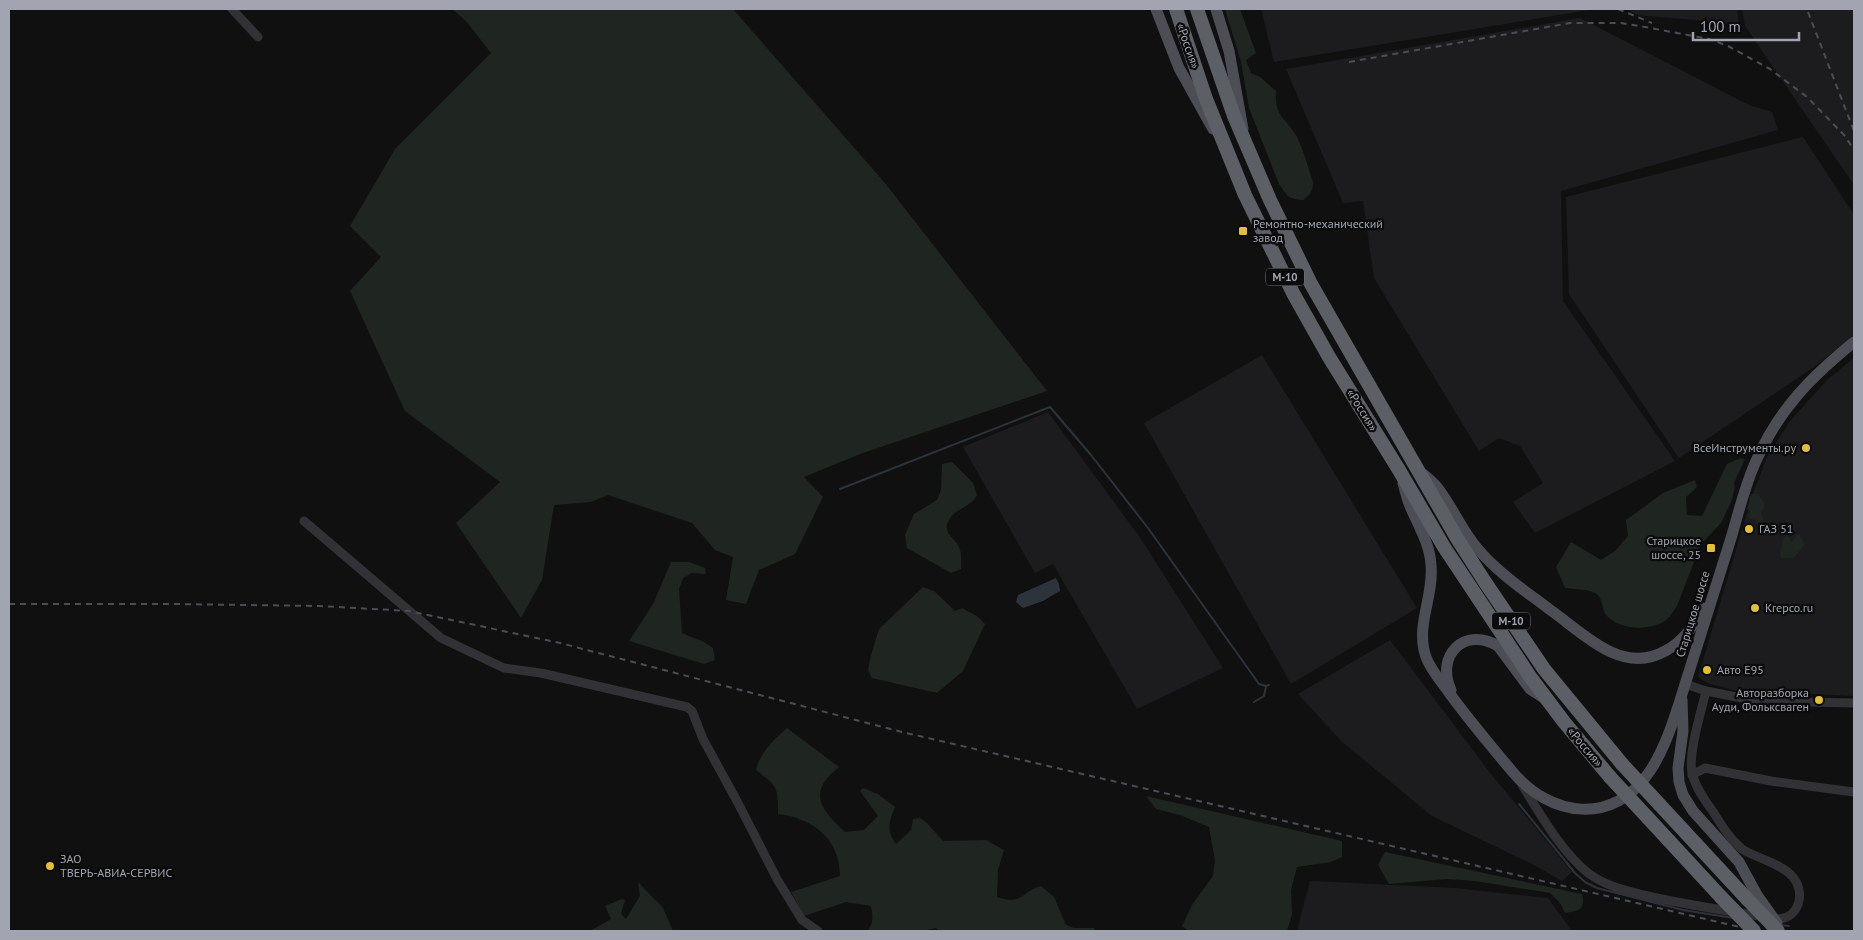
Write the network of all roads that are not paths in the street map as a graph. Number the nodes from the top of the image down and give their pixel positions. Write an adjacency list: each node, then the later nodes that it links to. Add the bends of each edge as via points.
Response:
1 (232, 9): 6 (street)
2 (1156, 9): 8 (main road, via 1179,68)
3 (1176, 9): 8 (highway, «Россия» / М-10)
4 (1197, 9): 7 (highway, «Россия» / М-10)
5 (1216, 9): 7 (main road, via 1229,51)
6 (258, 37)
7 (1245, 142): 10 (highway, «Россия» / М-10, via 1311,284)
8 (1226, 149): 11 (highway, «Россия» / М-10, via 1293,293)
9 (1854, 342): 13 (main road, Старицкое шоссе, via 1812,378 1774,425 1747,483)
10 (1416, 466): 13 (main road, via 1438,488 1477,548 1497,568 1611,652 1643,657 1661,654 1674,646 1696,622); 22 (highway, «Россия» / М-10, bridge, via 1458,540 1556,683 1622,764)
11 (1399, 470): 16 (highway, «Россия» / М-10, via 1444,548); 18 (main road, via 1408,503 1431,558 1431,583 1422,630 1426,657)
12 (304, 520): 23 (street, via 441,638 504,668 541,673 687,707 692,711 703,739 777,879 802,920)
13 (1719, 575): 14 (main road, Старицкое шоссе)
14 (1683, 690): 15 (street); 20 (main road, Старицкое шоссе, via 1656,762 1640,785 1616,803 1590,810 1567,808 1539,795); 22 (main road, via 1683,731 1678,768 1681,790 1693,811 1740,862)
15 (1706, 691): 17 (street, via 1757,701); 19 (street, via 1692,758)
16 (1547, 699): 18 (main road, via 1530,689 1498,646 1473,639 1454,650 1446,669 1448,683); 24 (highway, «Россия» / М-10, bridge, via 1610,777)
17 (1854, 703)
18 (1461, 709): 20 (main road, Старицкое шоссе)
19 (1692, 775): 20 (street, via 1736,844 1794,878 1799,887 1799,897 1791,916 1779,919 1672,901 1610,886 1587,872 1552,832); 21 (street, via 1706,768)
20 (1518, 778)
21 (1854, 792)
22 (1753, 897): 25 (highway, М-10, bridge)
23 (818, 931)
24 (1754, 931)
25 (1780, 931)

